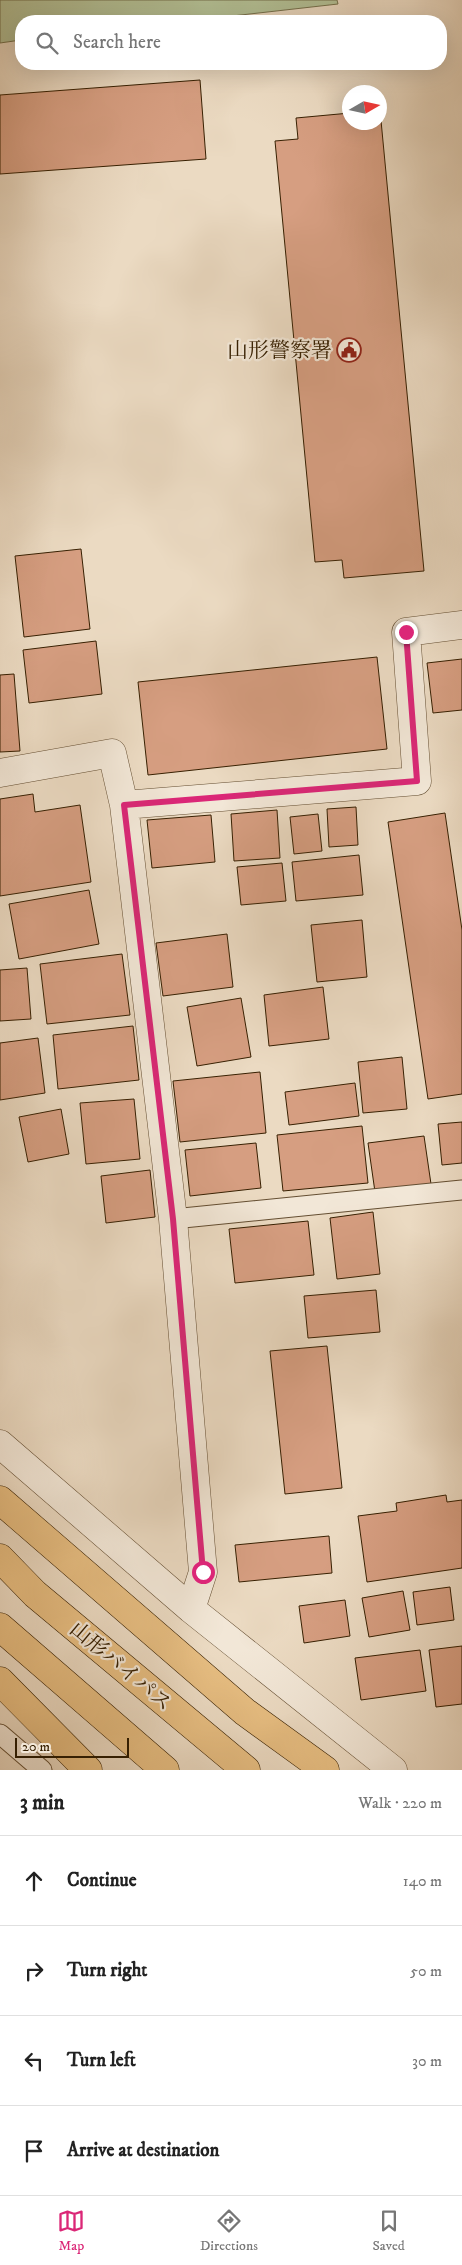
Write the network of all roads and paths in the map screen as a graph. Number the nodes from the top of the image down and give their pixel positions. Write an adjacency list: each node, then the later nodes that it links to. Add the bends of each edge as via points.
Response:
1 (462, 625): 3 (street, via 406,632 417,781)
2 (0, 773): 3 (street, via 112,753)
3 (124, 805): 5 (street)
4 (462, 1190): 5 (lane)
5 (173, 1219): 9 (street, via 203,1572)
6 (0, 1444): 9 (street)
7 (0, 1500): 17 (highway, via 245,1712)
8 (0, 1558): 16 (highway, 山形バイパス, via 35,1594)
9 (191, 1609): 18 (street)
10 (0, 1627): 15 (highway)
11 (0, 1682): 14 (highway)
12 (0, 1734): 13 (lane)
13 (42, 1770)
14 (88, 1770)
15 (165, 1770)
16 (246, 1770)
17 (325, 1770)
18 (394, 1770)

